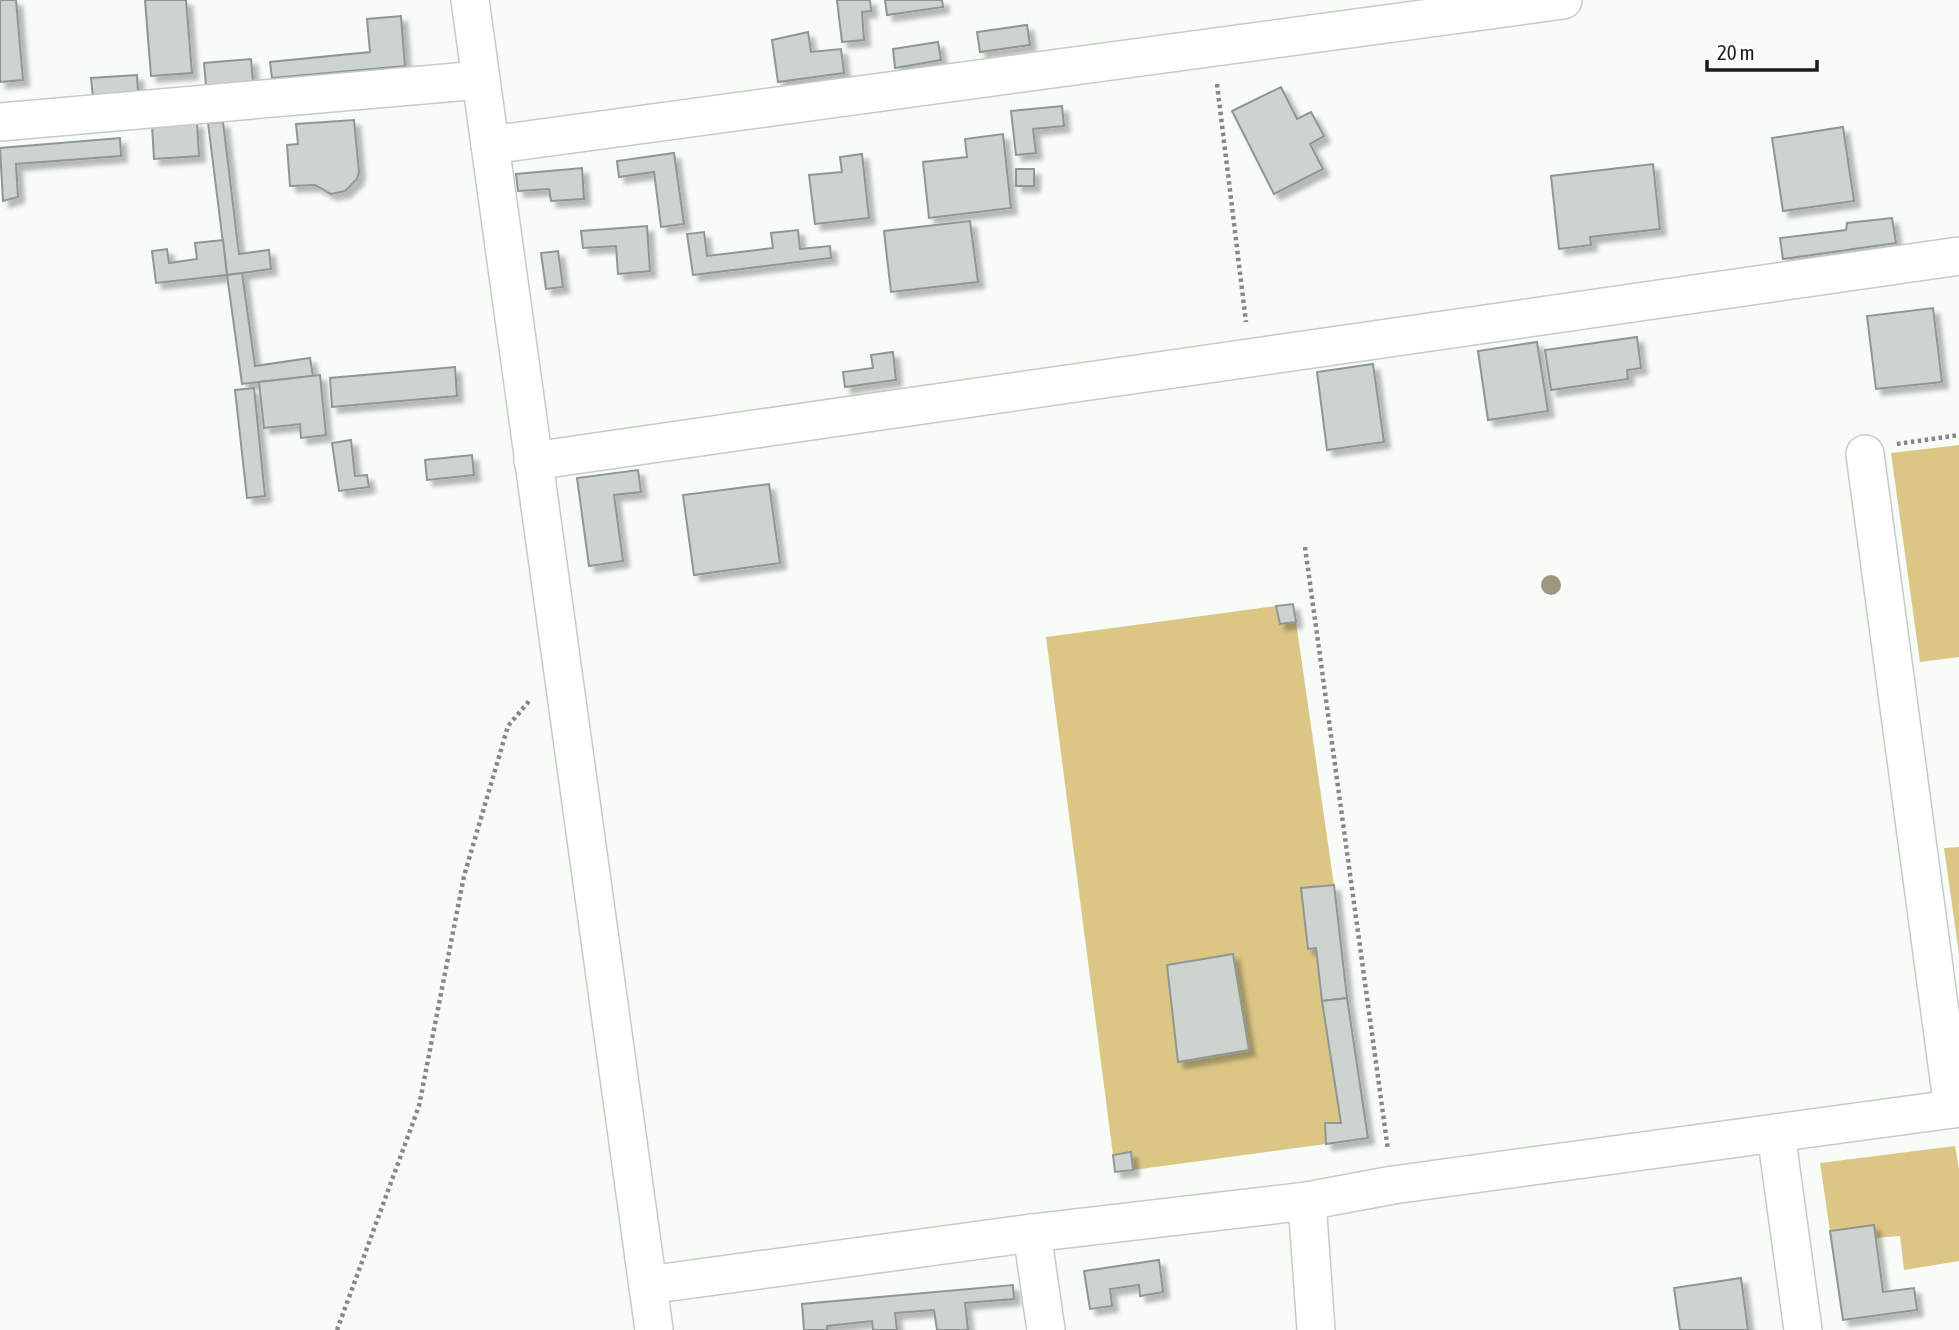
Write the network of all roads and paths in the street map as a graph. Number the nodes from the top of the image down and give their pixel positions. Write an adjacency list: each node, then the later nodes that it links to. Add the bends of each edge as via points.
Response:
1 (470, 0): 4 (street)
2 (1563, 0): 3 (street)
3 (1213, 48): 6 (street); 8 (path)
4 (480, 80): 5 (street); 6 (street)
5 (0, 122)
6 (490, 145): 11 (street)
7 (1959, 256): 8 (street)
8 (1251, 357): 11 (street)
9 (1959, 435): 10 (path, via 1868,448)
10 (1865, 454): 14 (street)
11 (533, 461): 13 (street)
12 (1305, 547): 16 (path)
13 (561, 661): 19 (street); 20 (path, via 508,726 464,876 419,1106)
14 (1956, 1109): 15 (street)
15 (1776, 1133): 16 (street); 24 (street)
16 (1393, 1185): 17 (street)
17 (1307, 1201): 18 (street); 23 (street)
18 (1032, 1233): 19 (street); 22 (street)
19 (648, 1285): 21 (street)
20 (337, 1330)
21 (654, 1330)
22 (1046, 1330)
23 (1316, 1330)
24 (1803, 1330)

